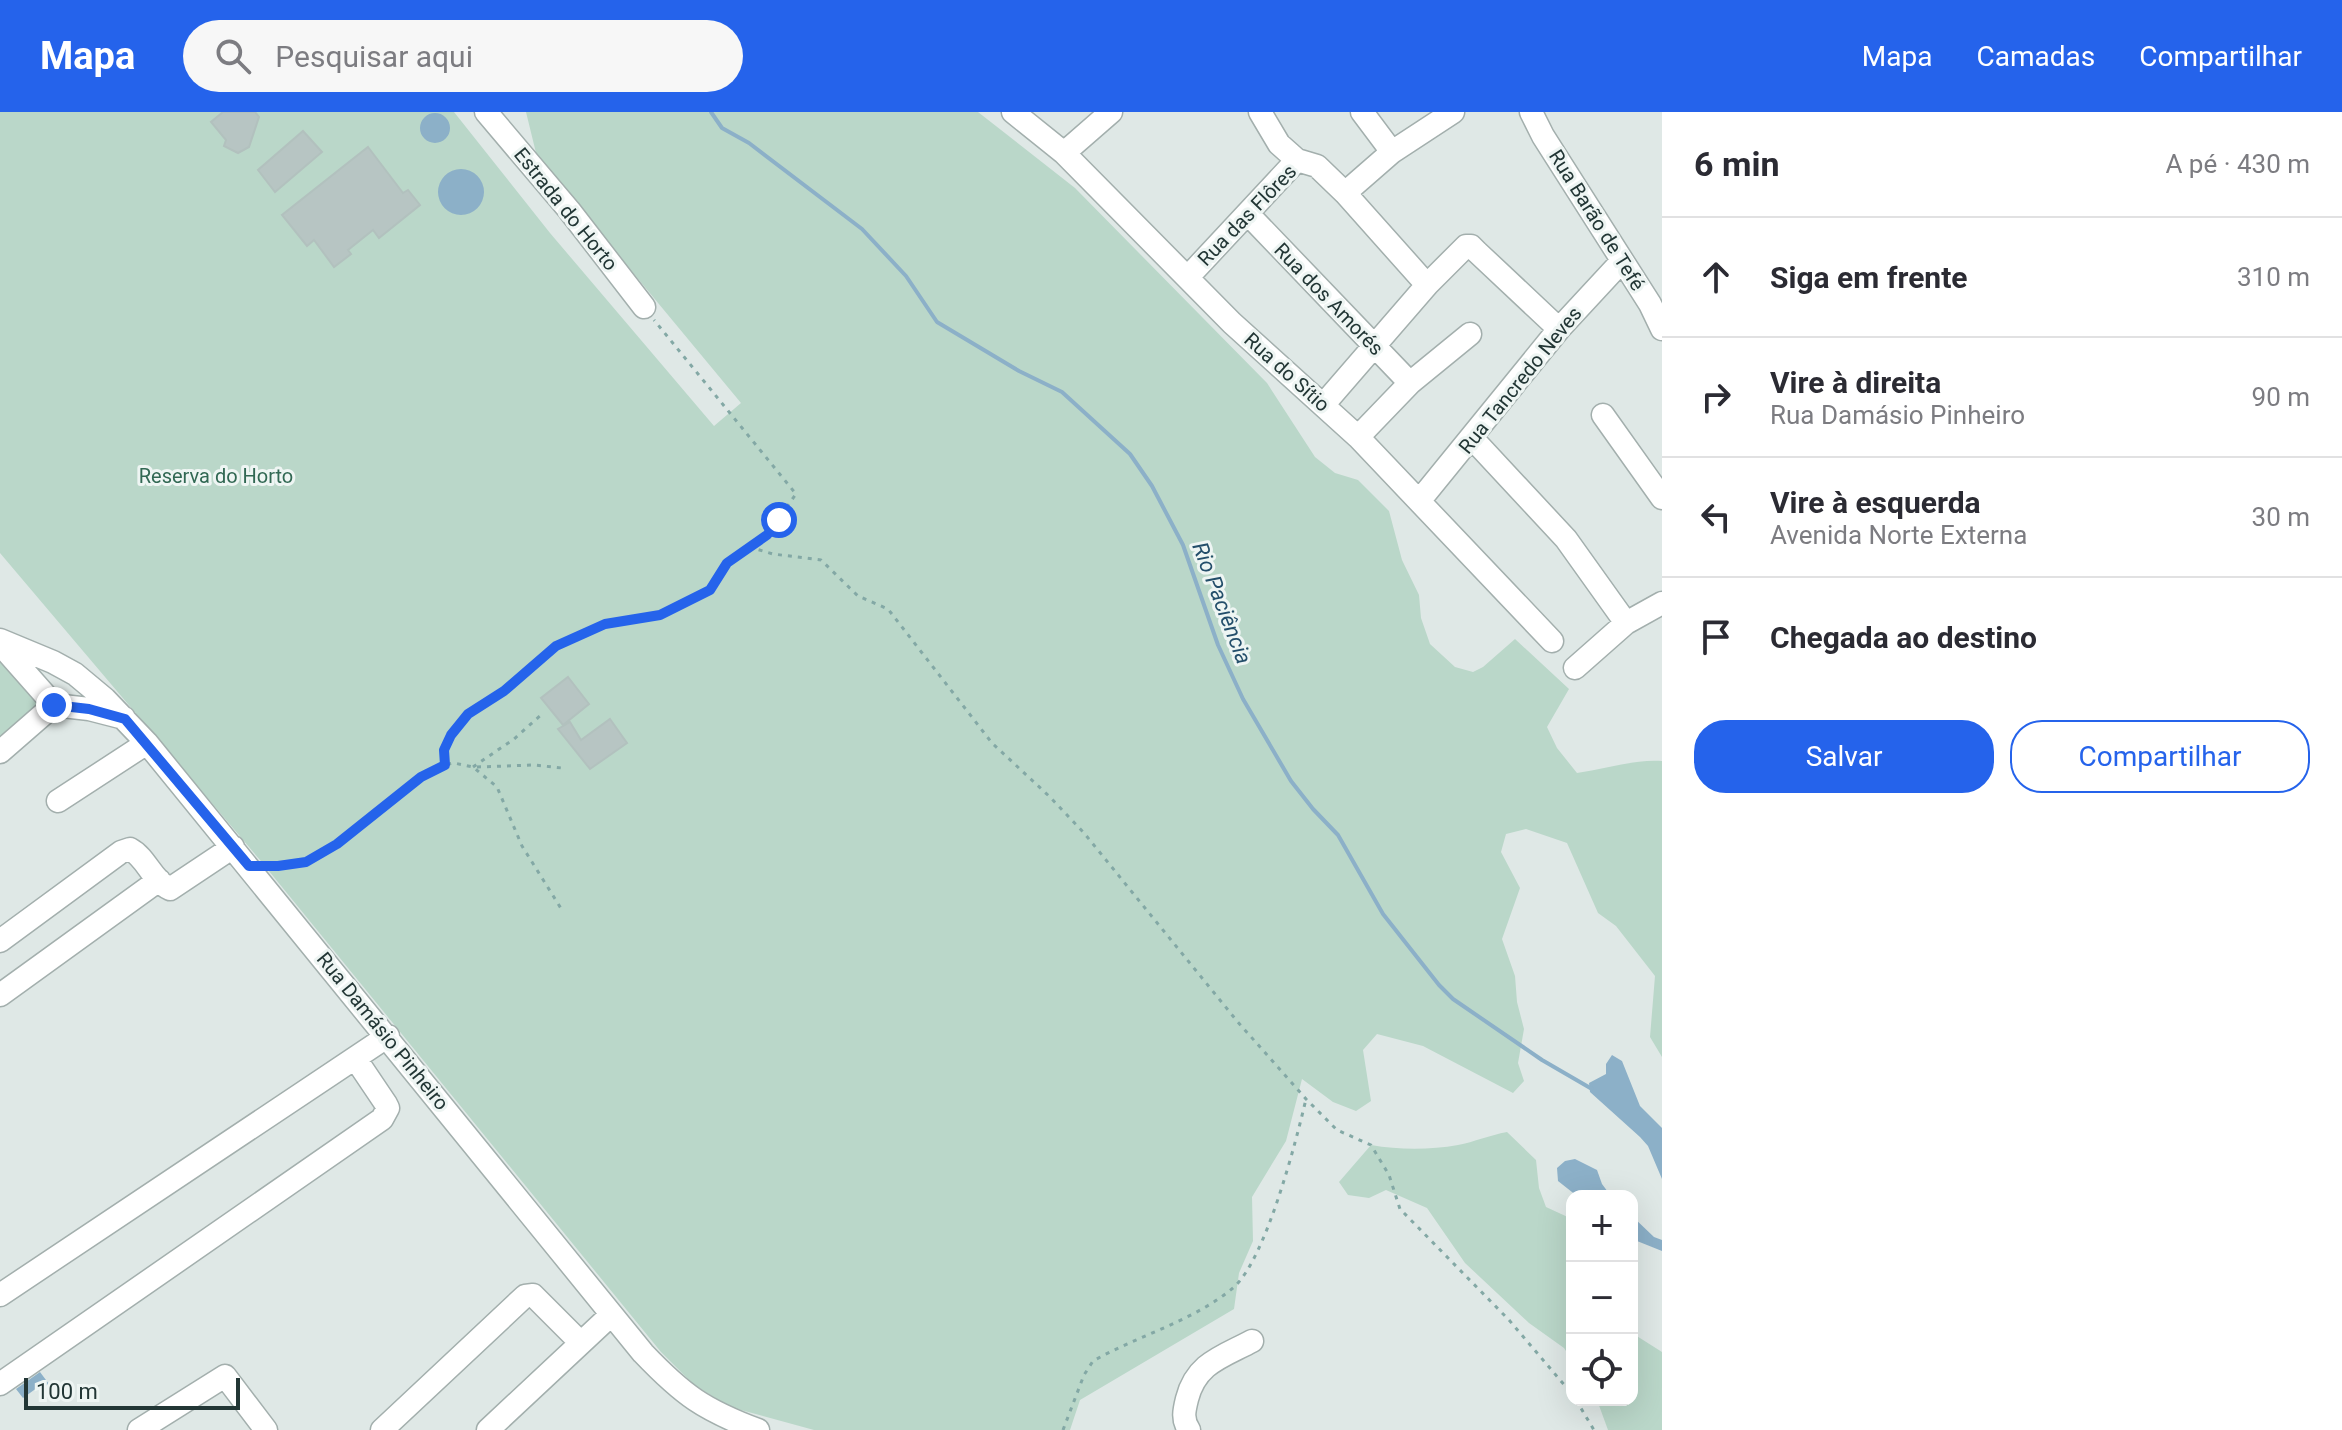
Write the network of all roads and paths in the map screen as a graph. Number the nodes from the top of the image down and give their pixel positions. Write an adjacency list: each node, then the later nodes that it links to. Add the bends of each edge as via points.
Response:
1 (486, 112): 17 (street, Estrada do Horto)
2 (1013, 112): 9 (street, Rua do Sítio)
3 (1111, 112): 9 (street)
4 (1260, 112): 10 (street, via 1279,144)
5 (1362, 112): 8 (street)
6 (1453, 112): 8 (street)
7 (1531, 112): 13 (street, Rua Barão de Tefé)
8 (1392, 152): 11 (street)
9 (1064, 153): 14 (street, Rua do Sítio)
10 (1297, 160): 11 (street, Rua das Flôres, via 1317,166); 12 (street, Rua das Flôres)
11 (1345, 193): 15 (street, Rua das Flôres)
12 (1248, 214): 14 (street, Rua das Flôres); 21 (street, Rua dos Amorés)
13 (1622, 261): 16 (street, Rua Barão de Tefé); 18 (street, Rua Tancredo Neves)
14 (1188, 277): 23 (street, Rua do Sítio)
15 (1427, 285): 18 (street, via 1471,246); 21 (street)
16 (1656, 302): 19 (street, Rua Barão de Tefé)
17 (644, 307): 29 (path, via 796,494 767,535)
18 (1559, 329): 26 (street, Rua Tancredo Neves)
19 (1662, 329)
20 (1470, 334): 22 (street)
21 (1373, 345): 22 (street, Rua dos Amorés); 23 (street)
22 (1410, 383): 25 (street)
23 (1324, 404): 25 (street, Rua do Sítio)
24 (1603, 415): 27 (street)
25 (1358, 437): 28 (street, Rua do Sítio)
26 (1472, 438): 28 (street, Rua Tancredo Neves); 31 (street, via 1566,539)
27 (1661, 496)
28 (1420, 500): 32 (street, Rua do Sítio)
29 (749, 547): 40 (path, via 727,563 710,590 679,607 605,624 556,646 468,714 444,750); 52 (path, via 821,560 858,596 888,609 992,743 1084,833)
30 (1662, 604): 31 (street)
31 (1626, 623): 34 (street)
32 (1552, 641)
33 (0, 642): 35 (street); 37 (street, Rua Damásio Pinheiro, via 75,674)
34 (1575, 668)
35 (54, 705): 37 (street); 39 (street)
36 (542, 714): 41 (path)
37 (125, 719): 38 (street, Rua Damásio Pinheiro)
38 (147, 743): 43 (street); 44 (street, Rua Damásio Pinheiro)
39 (0, 752)
40 (445, 765): 41 (path); 45 (path, via 306,862)
41 (473, 767): 42 (path); 47 (path, via 497,787 522,846)
42 (562, 768)
43 (58, 801)
44 (233, 847): 45 (street, Rua Damásio Pinheiro); 46 (street, via 170,889)
45 (249, 866): 50 (street, Rua Damásio Pinheiro)
46 (159, 880): 48 (street, via 138,853 121,852); 49 (street)
47 (562, 910)
48 (0, 941)
49 (0, 995)
50 (388, 1036): 51 (street); 54 (street, Rua Damásio Pinheiro)
51 (355, 1058): 53 (street); 57 (street, via 388,1108 382,1119)
52 (1306, 1099): 58 (path, via 1337,1130 1371,1145 1389,1175 1400,1209); 65 (path, via 1258,1249 1236,1285 1093,1361)
53 (0, 1295)
54 (611, 1315): 56 (street); 64 (street, Rua Damásio Pinheiro, via 672,1383 716,1414)
55 (1252, 1341): 66 (street, via 1193,1378 1183,1414)
56 (581, 1343): 62 (street, via 533,1295 525,1296); 63 (street)
57 (0, 1384)
58 (1566, 1387)
59 (1580, 1406): 67 (path)
60 (139, 1430): 61 (street, via 225,1376)
61 (266, 1430)
62 (382, 1430)
63 (488, 1430)
64 (758, 1430)
65 (1063, 1430)
66 (1189, 1430)
67 (1594, 1430)

